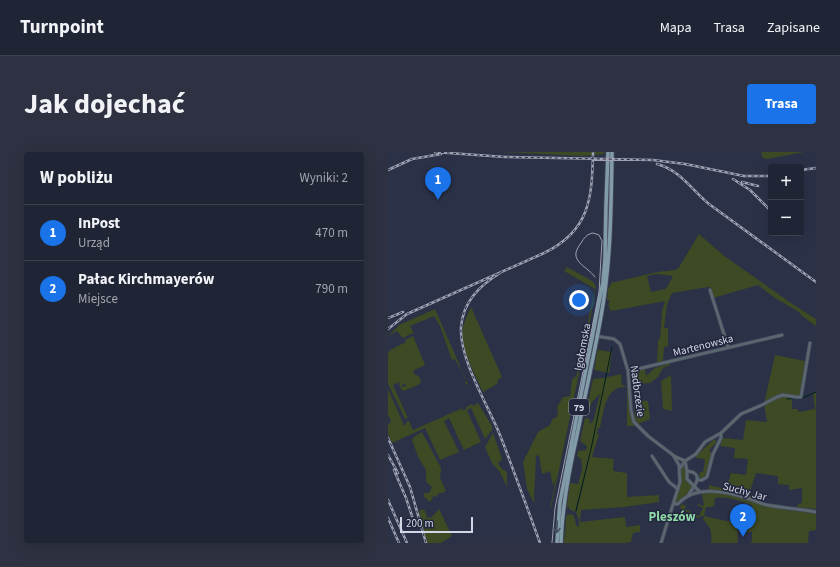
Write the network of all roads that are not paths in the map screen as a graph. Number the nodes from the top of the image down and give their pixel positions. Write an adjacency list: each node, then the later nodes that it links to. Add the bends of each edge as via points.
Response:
1 (608, 152): 5 (main road, Igołomska / 79, via 605,268)
2 (612, 152): 5 (main road, Igołomska / 79, via 608,262 604,297)
3 (710, 290): 7 (street)
4 (782, 335): 7 (street, Martenowska)
5 (595, 336): 8 (street, Nadbrzezie, via 618,342); 22 (main road, Igołomska / 79, one-way to 22, via 560,502); 23 (main road, Igołomska / 79, via 567,483)
6 (810, 343): 9 (street, via 801,397 777,397 741,414)
7 (728, 347): 8 (street, Martenowska)
8 (628, 371): 10 (street, Nadbrzezie, via 634,422 638,428)
9 (721, 433): 12 (street, via 705,442 696,454); 15 (street, via 722,438 713,454 707,478)
10 (674, 455): 12 (street, Nadbrzezie); 13 (street)
11 (652, 456): 17 (street, via 669,482)
12 (685, 461): 13 (street); 14 (street)
13 (679, 468): 17 (street)
14 (687, 471): 15 (street, via 695,474); 16 (street, via 687,479)
15 (697, 480): 16 (street)
16 (694, 486): 18 (street); 19 (street)
17 (678, 489): 20 (street)
18 (701, 492): 19 (street, Suchy Jar); 21 (street, Suchy Jar, via 730,494 766,505)
19 (689, 495): 20 (street, Suchy Jar, via 678,504)
20 (674, 504): 24 (street)
21 (816, 512)
22 (557, 543)
23 (561, 543)
24 (661, 543)

